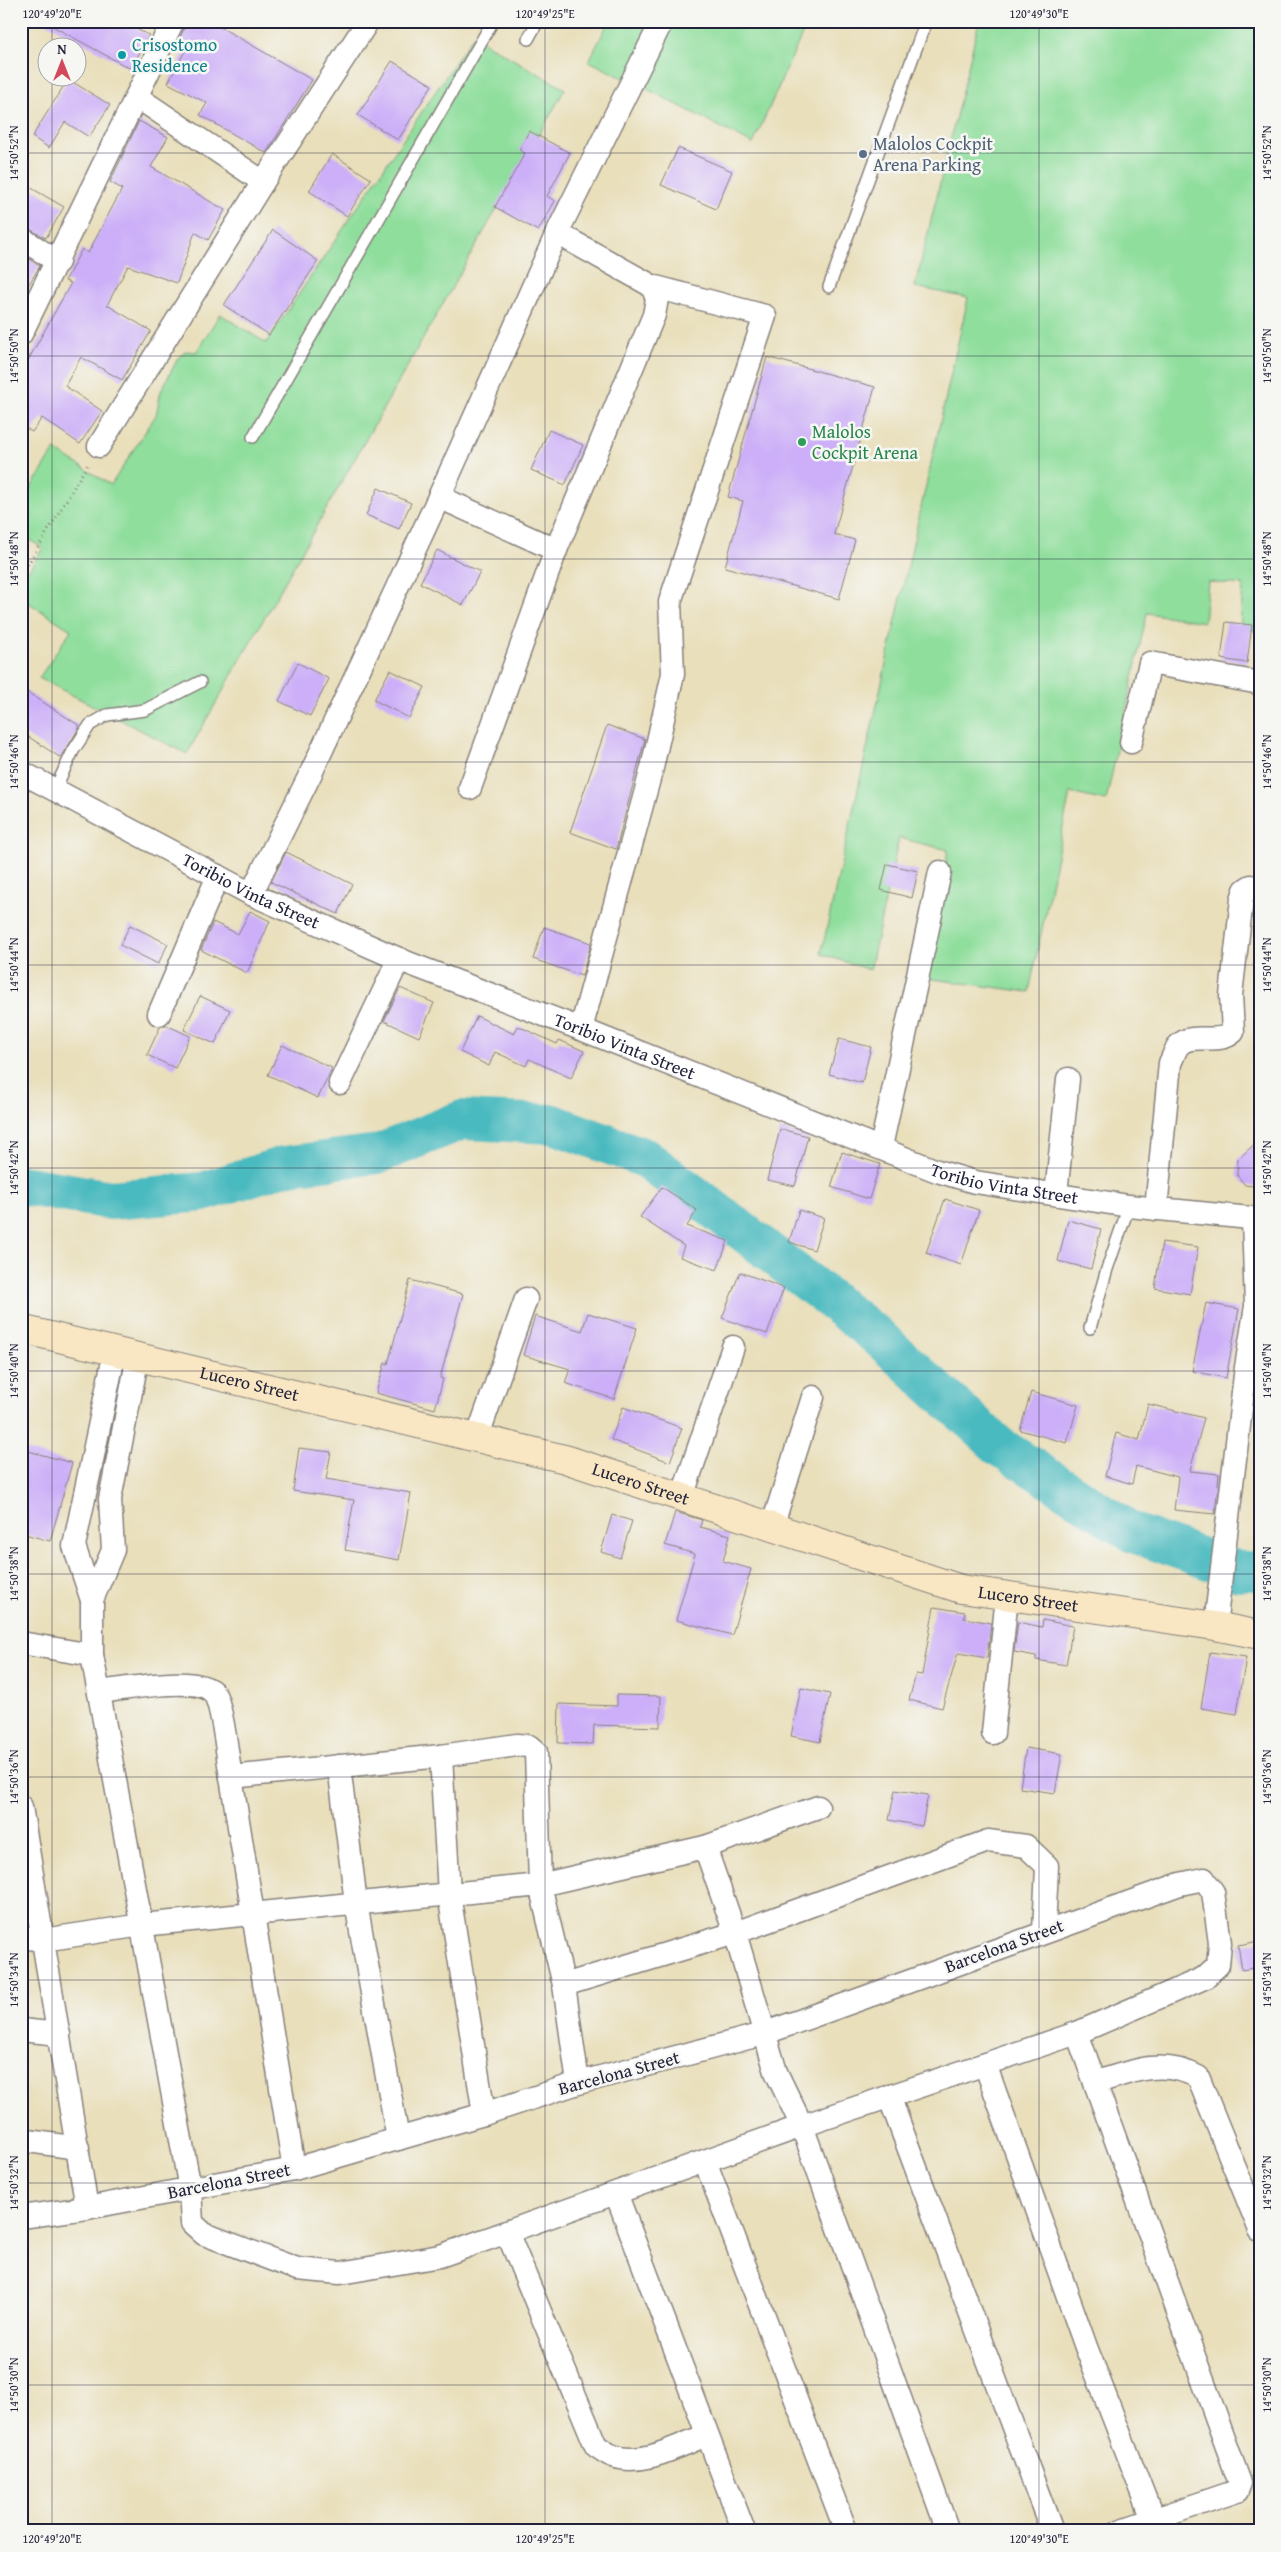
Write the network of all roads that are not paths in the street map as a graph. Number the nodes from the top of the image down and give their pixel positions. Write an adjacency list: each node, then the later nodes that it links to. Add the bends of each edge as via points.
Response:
1 (173, 21): 8 (street)
2 (368, 21): 9 (street)
3 (493, 21): 16 (lane)
4 (538, 21): 7 (lane)
5 (662, 21): 10 (street)
6 (926, 21): 14 (lane)
7 (528, 39)
8 (137, 97): 9 (street); 12 (street)
9 (263, 182): 17 (street)
10 (557, 233): 13 (street); 18 (street)
11 (21, 238): 12 (street)
12 (58, 262): 15 (street)
13 (652, 286): 19 (street, via 657,299 654,315); 32 (street, via 765,316 670,602 673,674 652,768)
14 (829, 288)
15 (21, 334)
16 (253, 437)
17 (98, 446)
18 (439, 497): 19 (street); 29 (street)
19 (556, 550): 24 (street)
20 (200, 682): 25 (lane, via 145,710 107,715 90,726 73,751)
21 (1260, 682): 22 (street, via 1150,663)
22 (1131, 742)
23 (21, 772): 25 (street, Toribio Vinta Street)
24 (470, 788)
25 (55, 789): 27 (street, Toribio Vinta Street)
26 (940, 872): 35 (street)
27 (218, 876): 29 (street, Toribio Vinta Street); 31 (street)
28 (1260, 888): 38 (street, via 1251,886 1245,890 1242,899 1231,995 1233,1032 1220,1039 1189,1039 1179,1045 1170,1063)
29 (251, 894): 30 (street, Toribio Vinta Street)
30 (399, 959): 32 (street, Toribio Vinta Street); 34 (street)
31 (158, 1014)
32 (581, 1029): 35 (street, Toribio Vinta Street)
33 (1068, 1079): 36 (street)
34 (340, 1083)
35 (881, 1147): 36 (street, Toribio Vinta Street, via 937,1171 976,1182)
36 (1056, 1194): 37 (street, Toribio Vinta Street)
37 (1129, 1206): 38 (street, Toribio Vinta Street); 41 (lane)
38 (1156, 1210): 39 (street, Toribio Vinta Street)
39 (1257, 1219): 53 (street, via 1256,1306)
40 (526, 1299): 46 (street)
41 (1090, 1328)
42 (21, 1329): 44 (street, Lucero Street)
43 (733, 1347): 47 (street)
44 (126, 1354): 46 (street, Lucero Street); 48 (street); 49 (street, via 110,1499)
45 (813, 1397): 50 (street)
46 (477, 1438): 47 (street, Lucero Street, via 565,1459)
47 (682, 1497): 50 (street, Lucero Street)
48 (79, 1521): 49 (street); 52 (street, via 74,1546)
49 (110, 1526): 52 (street, via 113,1550)
50 (772, 1526): 51 (street, Lucero Street, via 960,1589)
51 (1007, 1596): 53 (street, Lucero Street); 58 (street)
52 (92, 1600): 56 (street)
53 (1215, 1626): 54 (street, Lucero Street)
54 (1260, 1635)
55 (21, 1643): 56 (street)
56 (92, 1656): 57 (street)
57 (99, 1692): 61 (street, via 184,1683 205,1686 216,1696); 70 (street)
58 (992, 1733)
59 (441, 1756): 60 (street); 66 (street, via 518,1745 529,1746 536,1752); 67 (street)
60 (339, 1766): 61 (street); 68 (street)
61 (231, 1777): 69 (street)
62 (21, 1807): 64 (street)
63 (818, 1807): 65 (street)
64 (24, 1844): 73 (street)
65 (705, 1846): 66 (street); 72 (street)
66 (540, 1885): 67 (street); 74 (street)
67 (449, 1894): 68 (street); 83 (street)
68 (356, 1903): 69 (street); 85 (street)
69 (253, 1913): 70 (street); 89 (street)
70 (142, 1925): 73 (street); 90 (street)
71 (1044, 1931): 72 (street, via 1046,1866 1026,1846 988,1841); 76 (street, Barcelona Street, via 1180,1884 1204,1879 1213,1892 1220,1943 1218,1965 1204,1978); 78 (street, Barcelona Street)
72 (735, 1934): 74 (street); 78 (street)
73 (32, 1939): 77 (street)
74 (564, 1985): 81 (street)
75 (21, 2030): 77 (street)
76 (1077, 2033): 79 (street); 80 (street)
77 (59, 2034): 87 (street)
78 (763, 2034): 81 (street, Barcelona Street); 84 (street, via 776,2072)
79 (985, 2064): 82 (street); 98 (street, via 1083,2338)
80 (1095, 2082): 94 (street, via 1140,2068 1171,2066 1198,2077); 97 (street, via 1237,2472)
81 (578, 2083): 83 (street, Barcelona Street)
82 (889, 2096): 84 (street); 102 (street)
83 (484, 2114): 85 (street, Barcelona Street)
84 (802, 2126): 88 (street); 101 (street)
85 (398, 2139): 89 (street, Barcelona Street)
86 (21, 2140): 87 (street)
87 (78, 2148): 92 (street)
88 (705, 2161): 91 (street); 100 (street)
89 (294, 2169): 90 (street, Barcelona Street)
90 (190, 2189): 92 (street, Barcelona Street); 95 (street, via 192,2223 204,2234 297,2269 340,2273 440,2256)
91 (616, 2193): 95 (street); 96 (street)
92 (88, 2208): 93 (street, Barcelona Street)
93 (21, 2217)
94 (1260, 2230)
95 (507, 2232): 96 (street, via 596,2446 613,2456 630,2459 649,2457)
96 (707, 2435): 99 (street)
97 (1250, 2487): 98 (street)
98 (1153, 2519): 103 (street)
99 (744, 2531)
100 (846, 2531)
101 (948, 2531)
102 (1052, 2531)
103 (1119, 2531)

